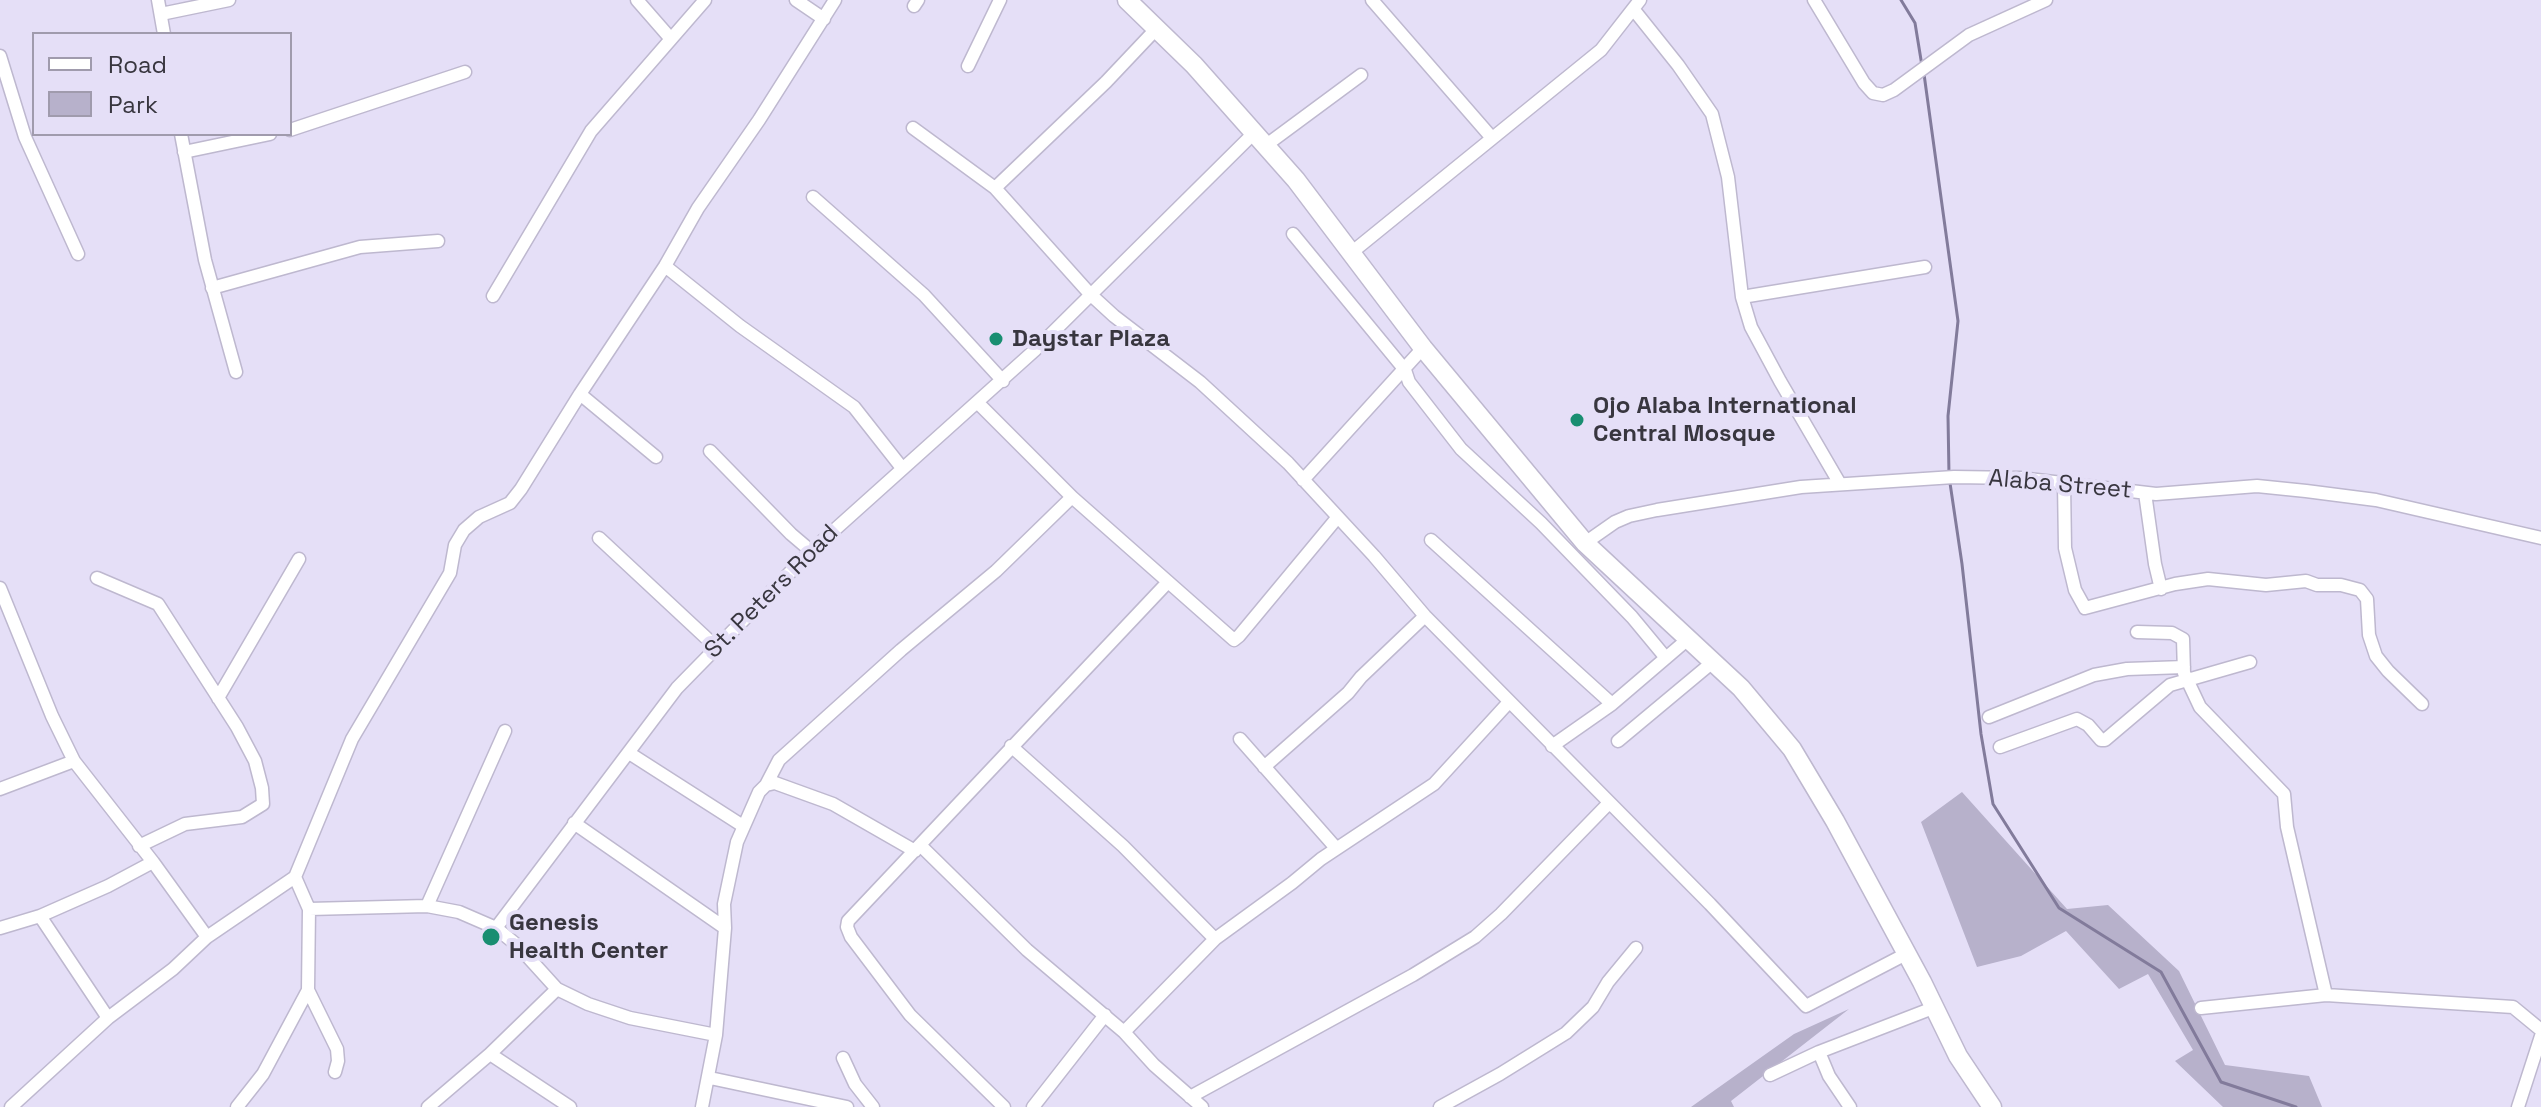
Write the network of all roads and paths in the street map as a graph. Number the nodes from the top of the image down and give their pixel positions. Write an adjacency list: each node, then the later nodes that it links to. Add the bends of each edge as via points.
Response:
1 (158, 0): 13 (street)
2 (229, 0): 13 (street)
3 (637, 0): 17 (street)
4 (705, 0): 17 (street)
5 (796, 0): 14 (street)
6 (835, 0): 14 (street)
7 (1000, 0): 19 (street)
8 (1127, 0): 15 (main road)
9 (1372, 0): 26 (street)
10 (1814, 0): 11 (street, via 1864,83 1883,95 1969,35)
11 (2046, 0)
12 (1637, 5): 26 (street, via 1601,50); 40 (street, via 1712,114 1728,177)
13 (161, 14): 16 (street)
14 (824, 19): 35 (street)
15 (1158, 27): 27 (main road); 29 (street)
16 (164, 32)
17 (671, 39): 39 (street, via 591,131)
18 (0, 56): 34 (street, via 25,137)
19 (968, 66)
20 (465, 72): 23 (street)
21 (1361, 75): 27 (street, St. Peters Road)
22 (913, 128): 29 (street)
23 (292, 129)
24 (181, 136): 28 (street)
25 (260, 136): 28 (street)
26 (1492, 138): 33 (street)
27 (1260, 139): 33 (main road); 38 (street, St. Peters Road)
28 (184, 152): 37 (street)
29 (995, 188): 38 (street)
30 (813, 197): 44 (street, via 924,295)
31 (1293, 234): 42 (street)
32 (438, 241): 37 (street, via 360,247)
33 (1351, 253): 41 (main road)
34 (78, 254)
35 (665, 266): 45 (street); 49 (street, via 854,407)
36 (1925, 267): 40 (street)
37 (212, 288): 43 (street)
38 (1090, 294): 44 (street, St. Peters Road); 50 (street, via 1200,382)
39 (493, 296)
40 (1742, 297): 52 (street, via 1751,327)
41 (1423, 348): 42 (street); 59 (main road)
42 (1405, 370): 50 (street); 70 (street, via 1461,449 1541,523)
43 (236, 372)
44 (1003, 381): 46 (street, St. Peters Road)
45 (580, 394): 48 (street); 97 (street, via 510,503 479,517 455,545 450,573 352,739)
46 (977, 402): 49 (street, St. Peters Road); 54 (street)
47 (710, 451): 60 (street)
48 (656, 457)
49 (902, 468): 60 (street, St. Peters Road)
50 (1303, 480): 55 (street)
51 (2064, 483): 52 (street, Alaba Street, via 1948,477); 53 (street, Alaba Street); 65 (street, via 2065,548 2080,603 2091,608)
52 (1840, 484): 59 (street, Alaba Street, via 1643,513 1615,522)
53 (2145, 493): 57 (street, Alaba Street, via 2257,486 2306,491 2376,500); 65 (street)
54 (1072, 497): 63 (street); 88 (street, via 996,571 779,760)
55 (1337, 518): 63 (street, via 1234,640); 66 (street)
56 (599, 538): 69 (street)
57 (2541, 538)
58 (1431, 540): 76 (street)
59 (1585, 543): 68 (main road)
60 (811, 551): 69 (street, St. Peters Road)
61 (299, 559): 74 (street)
62 (97, 578): 74 (street, via 158,604)
63 (1167, 583): 82 (street)
64 (0, 588): 86 (street)
65 (2161, 589): 77 (street, via 2224,579 2266,585 2306,581 2360,590 2367,599 2376,656)
66 (1425, 616): 75 (street); 87 (street)
67 (2137, 632): 73 (street, via 2179,635)
68 (1688, 639): 70 (street); 71 (main road)
69 (716, 647): 85 (street, St. Peters Road, via 677,688)
70 (1666, 658): 76 (street)
71 (1714, 661): 81 (street); 107 (main road, via 1792,749)
72 (2250, 662): 73 (street)
73 (2185, 672): 78 (street, via 2127,669 2094,675); 84 (street, via 2105,740 2077,719); 110 (street, via 2200,707 2284,794)
74 (218, 698): 93 (street, via 255,761 263,804 242,817 185,824)
75 (1509, 702): 83 (street); 95 (street, via 1434,784)
76 (1612, 704): 83 (street)
77 (2422, 704)
78 (1989, 717)
79 (505, 731): 98 (street)
80 (1240, 739): 87 (street)
81 (1618, 741)
82 (1011, 746): 94 (street); 105 (street, via 1123,846)
83 (1552, 746): 90 (street)
84 (2000, 747)
85 (629, 753): 91 (street, St. Peters Road); 92 (street)
86 (74, 761): 89 (street); 93 (street)
87 (1264, 767): 95 (street)
88 (766, 785): 92 (street); 94 (street, via 775,783 833,804)
89 (0, 789)
90 (1608, 804): 107 (street, via 1806,1006); 124 (street, via 1475,937)
91 (574, 823): 102 (street, St. Peters Road); 103 (street)
92 (743, 826): 103 (street, via 724,904)
93 (139, 846): 96 (street)
94 (918, 848): 113 (street); 132 (street, via 847,927 910,1015)
95 (1336, 848): 105 (street)
96 (153, 862): 100 (street); 104 (street)
97 (295, 877): 99 (street); 104 (street)
98 (427, 906): 99 (street); 102 (street, via 459,912)
99 (309, 909): 109 (street)
100 (40, 916): 101 (street); 114 (street)
101 (0, 928)
102 (496, 928): 108 (street)
103 (725, 928): 117 (street)
104 (207, 937): 114 (street)
105 (1215, 939): 115 (street)
106 (1636, 948): 135 (street, via 1593,1007 1566,1033)
107 (1906, 954): 111 (main road)
108 (557, 989): 117 (street, via 630,1018); 119 (street)
109 (308, 990): 121 (street, via 337,1049); 127 (street, via 263,1074)
110 (2326, 995): 112 (street); 116 (street, via 2513,1007)
111 (1931, 1004): 118 (street); 137 (main road)
112 (2201, 1008)
113 (1105, 1015): 115 (street); 133 (street)
114 (108, 1018): 126 (street)
115 (1124, 1032): 124 (street)
116 (2541, 1033): 138 (street)
117 (716, 1035): 123 (street)
118 (1819, 1052): 122 (street); 136 (street)
119 (490, 1054): 128 (street); 129 (street)
120 (843, 1058): 131 (street)
121 (335, 1072)
122 (1770, 1075)
123 (710, 1078): 125 (street); 130 (street)
124 (1190, 1097): 134 (street)
125 (841, 1106)
126 (11, 1107)
127 (237, 1107)
128 (428, 1107)
129 (570, 1107)
130 (702, 1107)
131 (873, 1107)
132 (1004, 1107)
133 (1033, 1107)
134 (1202, 1107)
135 (1440, 1107)
136 (1850, 1107)
137 (1992, 1107)
138 (2518, 1107)

